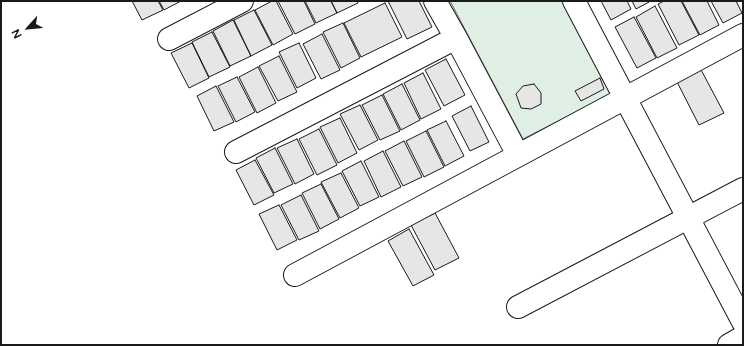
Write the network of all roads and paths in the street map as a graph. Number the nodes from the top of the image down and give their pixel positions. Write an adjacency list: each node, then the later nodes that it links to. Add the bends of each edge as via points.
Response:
1 (242, 1): 6 (street)
2 (435, 1): 5 (street)
3 (574, 1): 7 (street)
4 (743, 35): 7 (street)
5 (456, 38): 8 (street); 9 (street)
6 (169, 39)
7 (625, 98): 9 (street); 11 (street)
8 (236, 152)
9 (518, 155): 12 (street)
10 (743, 189): 11 (street)
11 (688, 217): 13 (street); 14 (street)
12 (295, 274)
13 (518, 307)
14 (743, 322)
15 (743, 338): 16 (street)
16 (729, 345)

